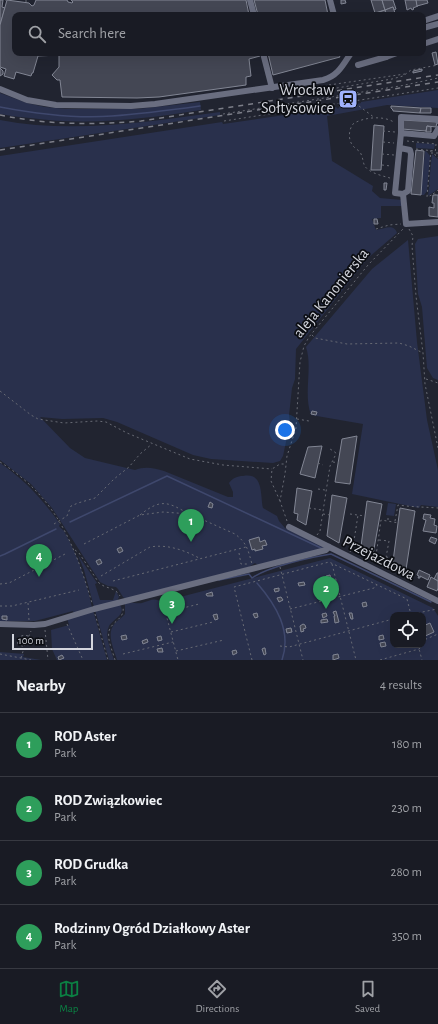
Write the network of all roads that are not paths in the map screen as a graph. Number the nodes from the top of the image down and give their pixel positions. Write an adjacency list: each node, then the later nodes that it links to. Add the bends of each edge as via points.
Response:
1 (250, 0): 3 (street)
2 (330, 0): 4 (street)
3 (253, 12)
4 (333, 12)
5 (438, 16): 6 (street)
6 (426, 20)
7 (438, 24): 8 (street)
8 (426, 27)
9 (438, 39): 10 (street)
10 (426, 43)
11 (264, 56): 17 (street)
12 (345, 56): 15 (street)
13 (349, 56): 15 (street)
14 (383, 56): 16 (street)
15 (347, 59): 17 (street, via 339,71 327,79)
16 (358, 65)
17 (272, 88): 18 (street, via 131,106 56,105 27,100)
18 (0, 89)
19 (438, 120): 21 (street, via 401,116)
20 (438, 129): 21 (street, via 434,136)
21 (400, 132): 22 (street)
22 (401, 144): 23 (street, via 394,177 395,192); 23 (street, via 410,150 411,154 408,191)
23 (403, 194): 24 (street, via 406,224)
24 (438, 222)
25 (289, 527): 26 (street, Przejazdowa)
26 (329, 547): 27 (street, Przejazdowa); 28 (street, via 279,563 253,567 45,624)
27 (438, 601)
28 (0, 624)

